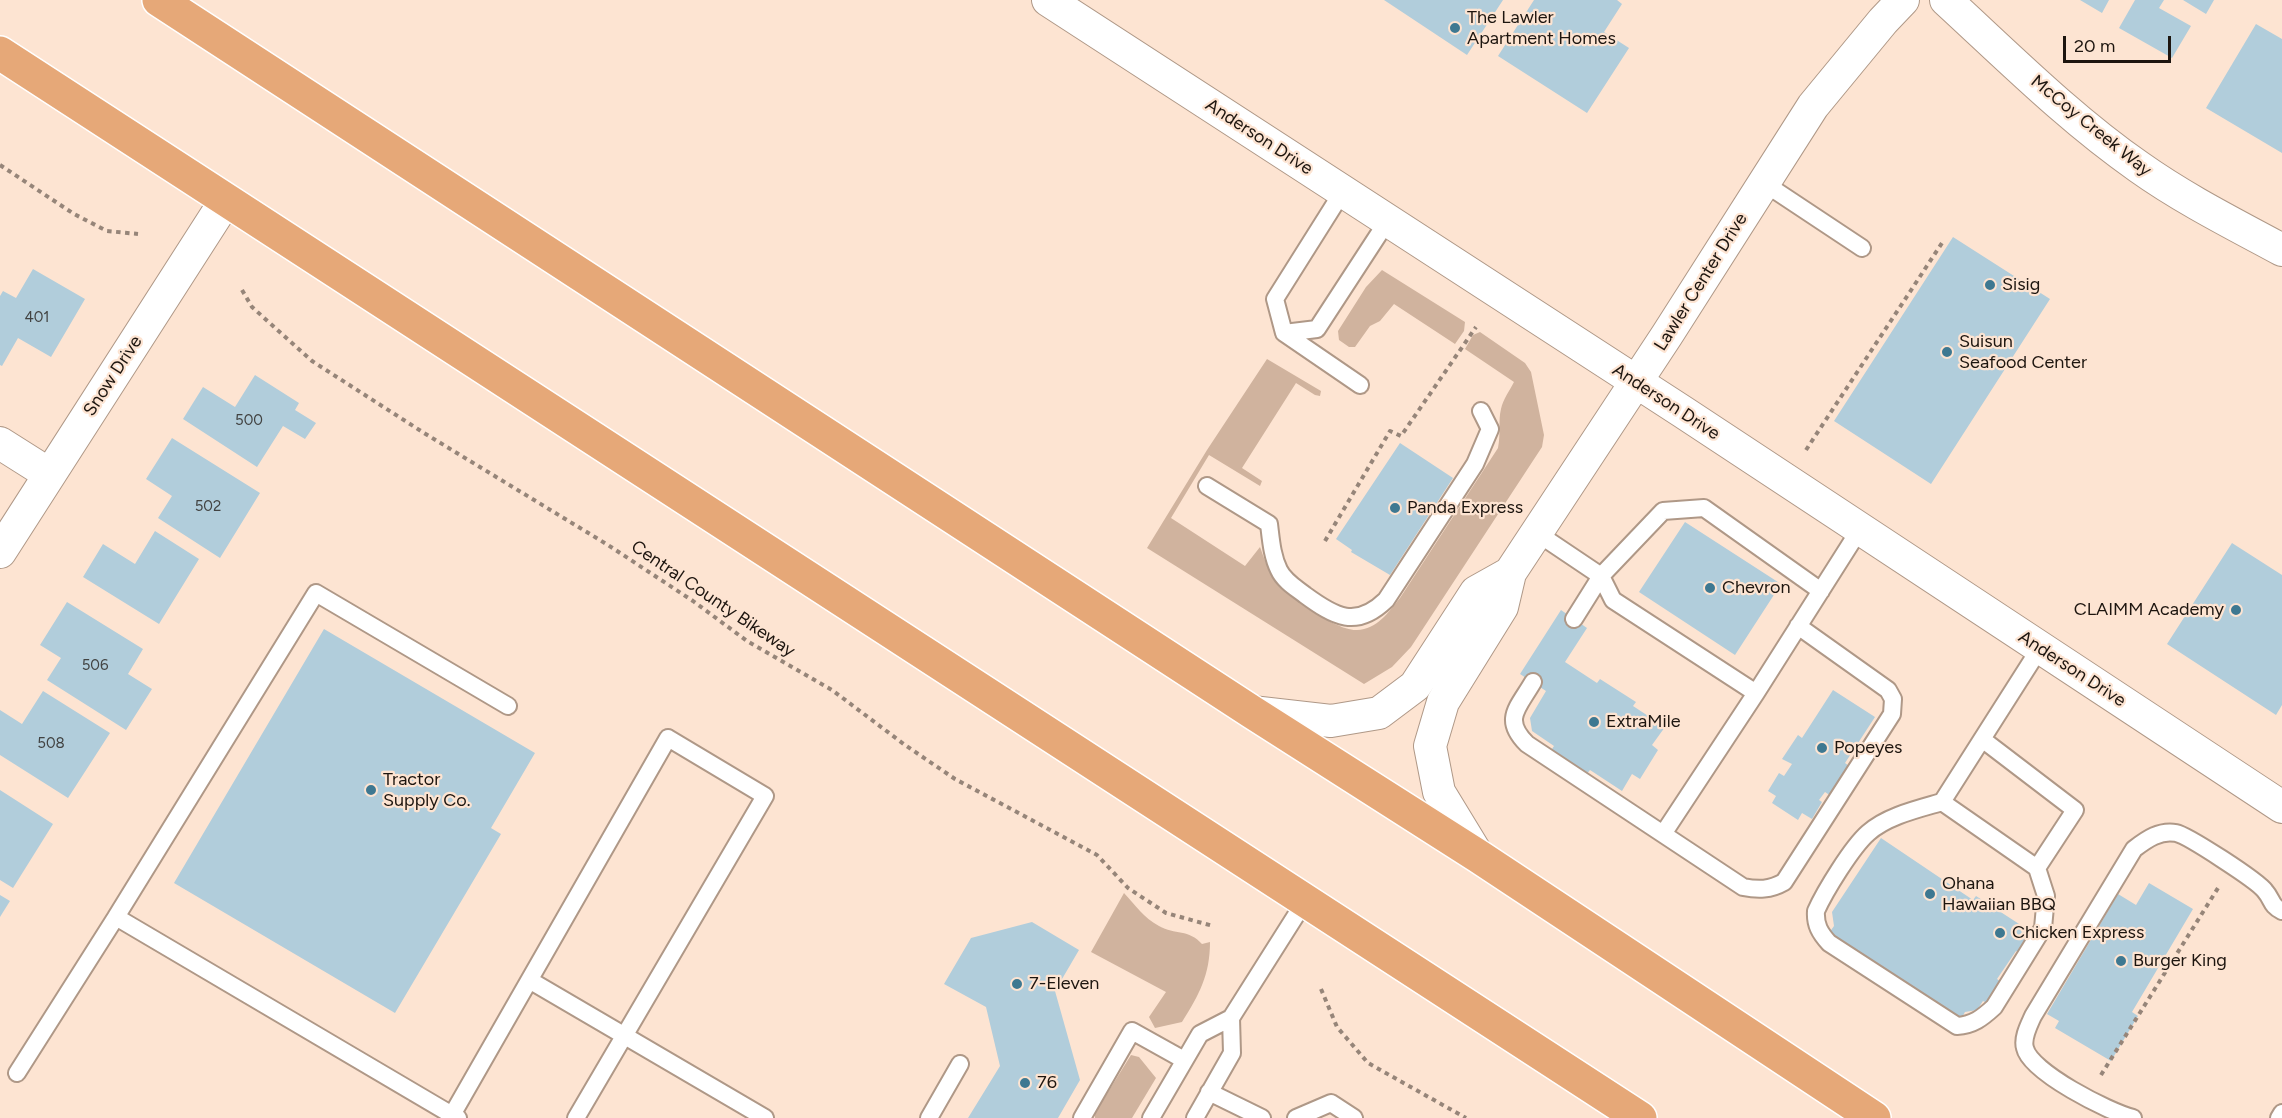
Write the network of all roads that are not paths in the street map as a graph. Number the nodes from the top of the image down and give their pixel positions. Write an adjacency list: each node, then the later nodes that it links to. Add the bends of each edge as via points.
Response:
1 (159, 0): 31 (highway)
2 (1048, 0): 7 (street, Anderson Drive)
3 (1903, 0): 6 (street, Lawler Center Drive, via 1812,106)
4 (1946, 0): 11 (street, McCoy Creek Way, via 2070,113 2140,168)
5 (0, 53): 8 (highway)
6 (1764, 183): 10 (lane); 13 (street, Lawler Center Drive)
7 (1343, 191): 9 (street, Anderson Drive); 12 (lane, via 1275,299)
8 (226, 200): 17 (street, Snow Drive); 38 (highway)
9 (1388, 220): 12 (lane, via 1317,329); 13 (street, Anderson Drive)
10 (1862, 248)
11 (2282, 250)
12 (1284, 333): 14 (lane)
13 (1637, 382): 19 (street, Anderson Drive); 20 (street, Lawler Center Drive)
14 (1360, 385)
15 (1481, 411): 18 (lane, via 1490,429 1475,464 1386,600 1361,617 1342,617 1324,609 1288,582 1273,553 1269,524)
16 (0, 443): 17 (street)
17 (50, 474): 21 (street, Snow Drive)
18 (1207, 486)
19 (1860, 529): 24 (lane); 27 (street, Anderson Drive)
20 (1536, 533): 22 (street, Lawler Center Drive); 23 (lane)
21 (0, 552)
22 (1510, 573): 31 (street, Lawler Center Drive, via 1476,592 1415,686 1379,713 1331,721); 36 (street, Lawler Center Drive, via 1502,608 1443,702 1430,746 1438,792)
23 (1601, 576): 24 (lane, via 1663,512 1704,508); 25 (lane); 29 (lane, via 1614,600)
24 (1821, 591): 26 (lane)
25 (1574, 619)
26 (1798, 626): 29 (lane); 35 (lane, via 1888,690 1893,699 1892,714 1784,882 1757,890 1743,887)
27 (2040, 648): 32 (lane); 33 (street, Anderson Drive)
28 (1533, 682): 35 (lane, via 1514,714 1513,725 1518,735)
29 (1756, 693): 35 (lane)
30 (508, 706): 40 (lane, via 316,593)
31 (1252, 712): 36 (highway)
32 (1982, 739): 34 (lane); 37 (lane, via 2074,810)
33 (2279, 798)
34 (1942, 802): 37 (lane); 37 (lane, via 1903,815 1868,833 1816,911 1815,921 1828,943 1957,1026 1969,1025 1994,1007 2043,928 2046,896)
35 (1662, 834)
36 (1478, 856): 60 (highway)
37 (2037, 868)
38 (1305, 901): 42 (lane); 59 (highway)
39 (2278, 909): 61 (lane, via 2251,877 2178,833 2164,832 2134,849 2033,1016 2025,1048 2034,1064 2082,1096)
40 (116, 917): 46 (lane); 49 (lane)
41 (531, 981): 43 (lane); 43 (lane, via 668,738 765,796); 49 (lane)
42 (1231, 1018): 44 (lane, via 1200,1034); 47 (lane, via 1232,1053)
43 (624, 1036): 50 (lane); 51 (lane)
44 (1184, 1060): 53 (lane, via 1132,1031); 54 (lane)
45 (960, 1064): 52 (lane)
46 (16, 1073)
47 (1209, 1092): 55 (lane); 56 (lane)
48 (2282, 1113): 62 (lane)
49 (455, 1117)
50 (576, 1118)
51 (765, 1118)
52 (929, 1118)
53 (1082, 1118)
54 (1150, 1118)
55 (1195, 1118)
56 (1262, 1118)
57 (1296, 1118): 58 (lane, via 1331,1103)
58 (1354, 1118)
59 (1640, 1118)
60 (1874, 1118)
61 (2133, 1118)
62 (2279, 1118)

